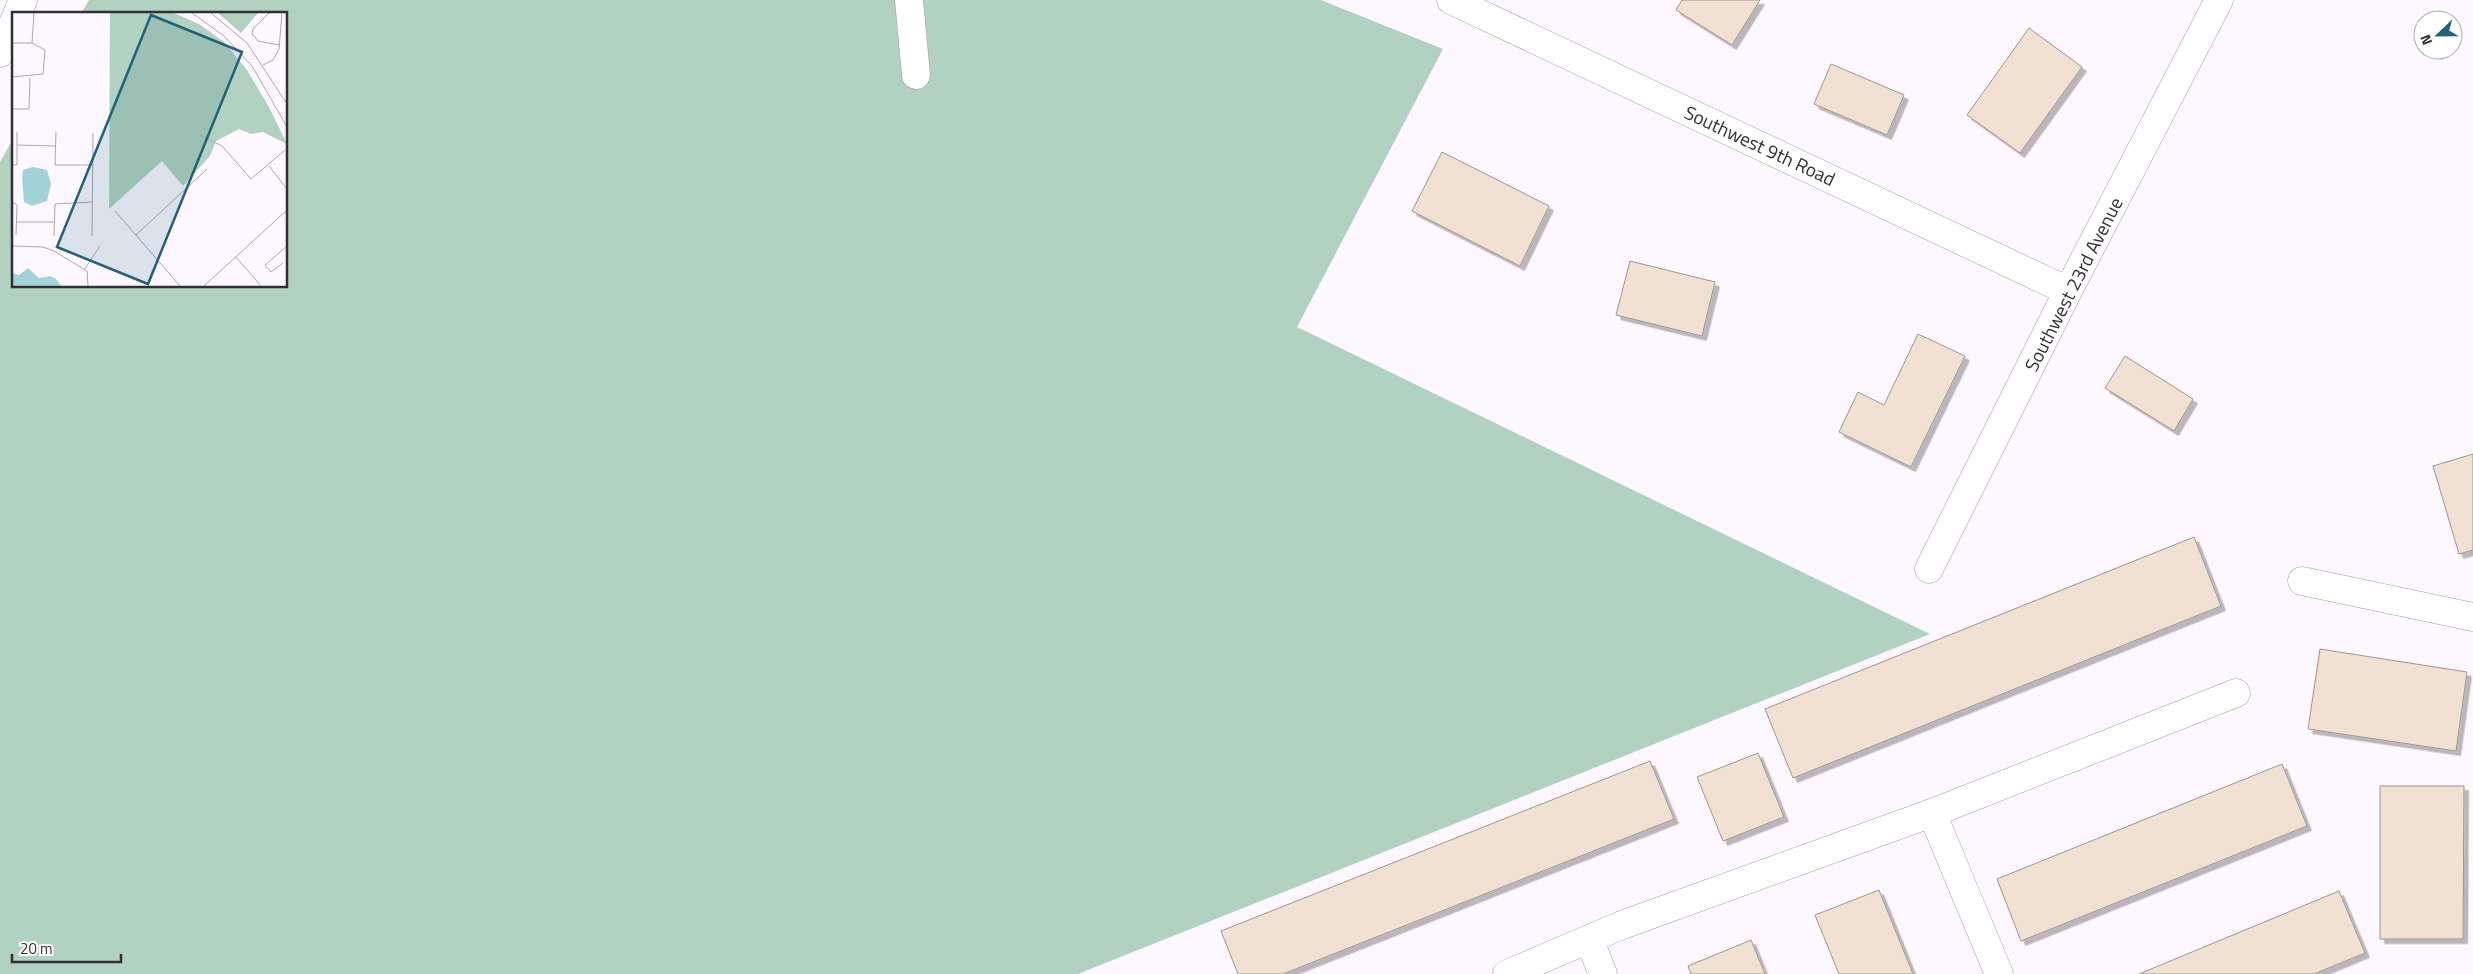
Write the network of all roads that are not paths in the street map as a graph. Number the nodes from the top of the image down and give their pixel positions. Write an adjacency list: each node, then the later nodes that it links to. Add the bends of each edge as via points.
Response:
1 (23, 0): 5 (street)
2 (909, 0): 8 (street)
3 (1451, 0): 9 (street, Southwest 9th Road)
4 (2219, 0): 9 (street, Southwest 23rd Avenue)
5 (18, 12)
6 (12, 26): 7 (street)
7 (0, 53)
8 (916, 75)
9 (2068, 291): 10 (street, Southwest 23rd Avenue)
10 (1929, 569)
11 (2302, 581): 12 (street)
12 (2473, 617)
13 (2236, 693): 14 (street)
14 (1932, 813): 15 (street); 18 (street)
15 (1589, 940): 16 (street); 17 (street)
16 (1507, 974)
17 (1603, 974)
18 (2000, 974)

